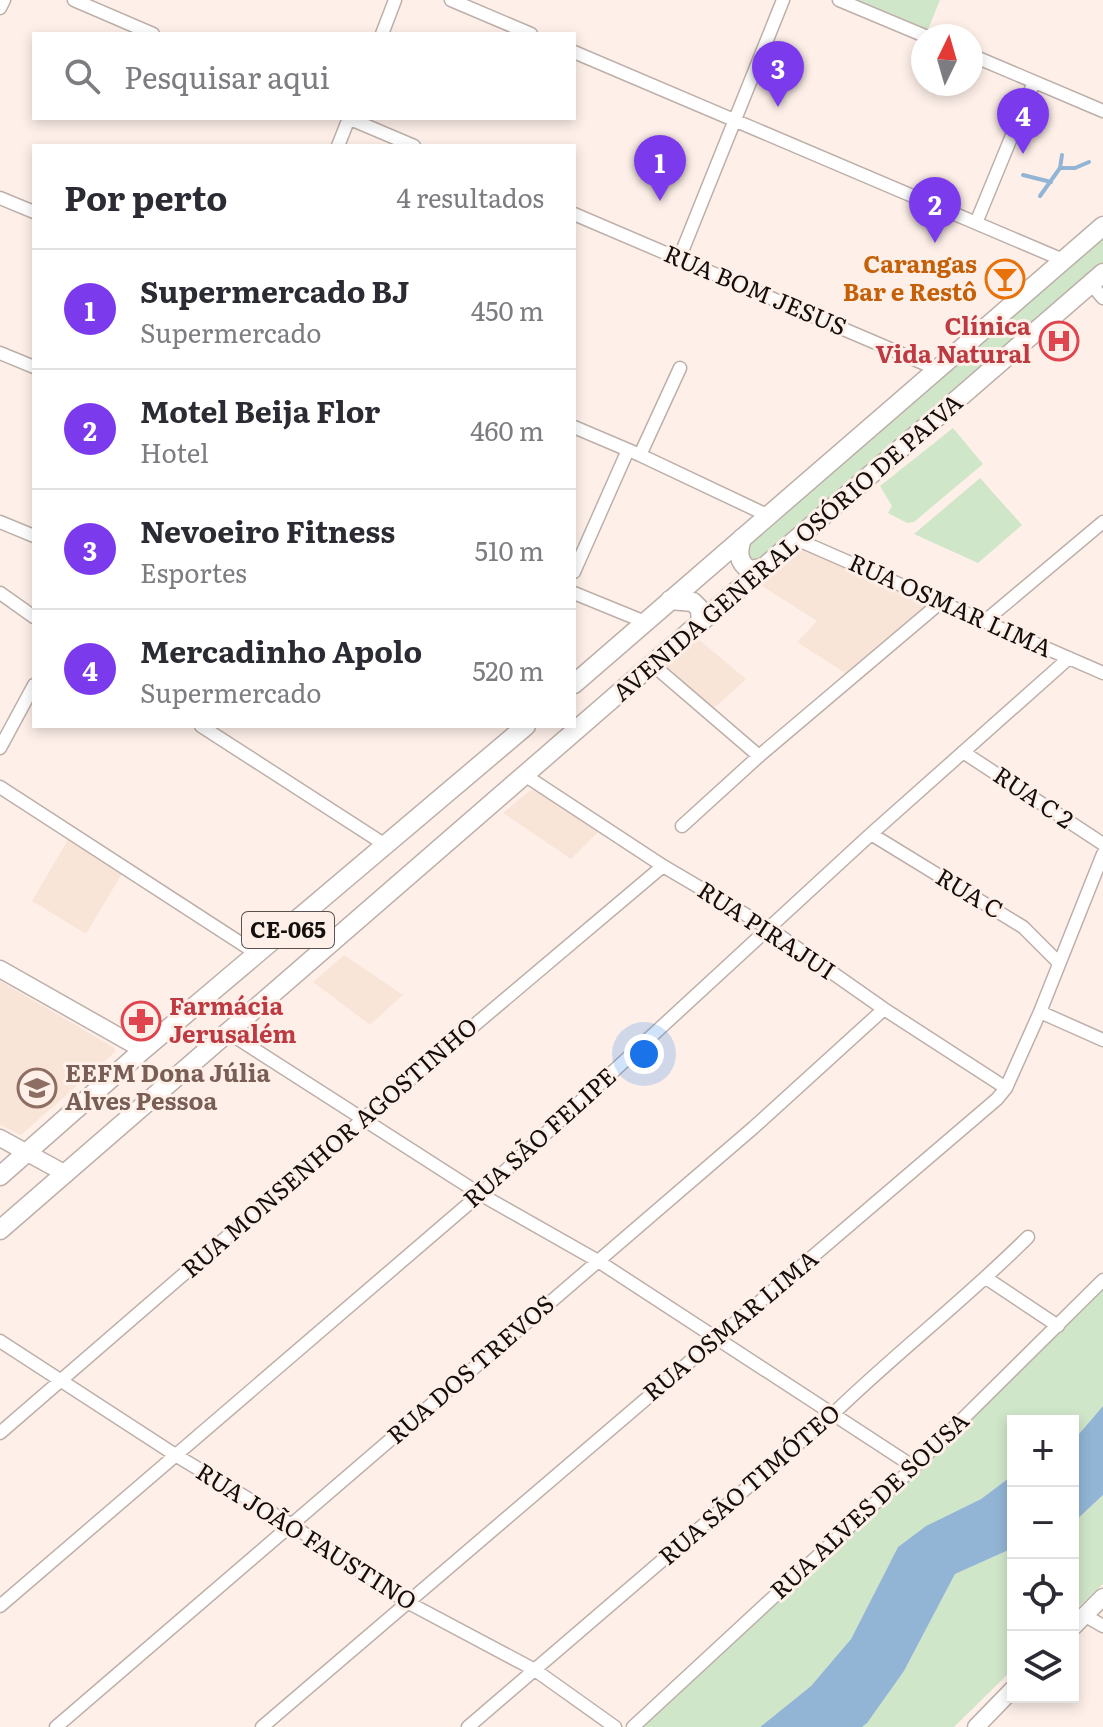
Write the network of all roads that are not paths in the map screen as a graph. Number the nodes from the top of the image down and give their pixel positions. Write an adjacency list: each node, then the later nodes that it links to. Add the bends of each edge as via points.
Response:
1 (4, 0): 7 (street)
2 (74, 0): 9 (street)
3 (395, 0): 10 (street)
4 (451, 0): 11 (street)
5 (783, 0): 18 (street)
6 (839, 0): 8 (street)
7 (0, 8)
8 (911, 30)
9 (148, 32)
10 (383, 32)
11 (526, 32)
12 (576, 53): 18 (street)
13 (983, 60): 14 (street)
14 (1034, 82): 15 (street); 24 (street)
15 (1103, 111)
16 (347, 120): 19 (street)
17 (353, 120): 20 (street)
18 (734, 120): 24 (street); 26 (street)
19 (339, 144)
20 (409, 144)
21 (0, 198): 22 (street)
22 (32, 211)
23 (576, 215): 26 (street, RUA BOM JESUS)
24 (976, 223): 27 (street)
25 (1103, 226): 27 (main road, AVENIDA GENERAL OSÓRIO DE PAIVA)
26 (679, 259): 32 (street, RUA BOM JESUS)
27 (1063, 260): 32 (main road, AVENIDA GENERAL OSÓRIO DE PAIVA)
28 (1099, 285): 40 (main road, AVENIDA GENERAL OSÓRIO DE PAIVA / CE-065)
29 (0, 353): 30 (street)
30 (32, 366)
31 (680, 368): 34 (street)
32 (937, 369): 35 (main road, AVENIDA GENERAL OSÓRIO DE PAIVA)
33 (576, 428): 34 (street)
34 (634, 452): 35 (street); 42 (street)
35 (767, 515): 39 (main road, AVENIDA GENERAL OSÓRIO DE PAIVA)
36 (0, 522): 38 (street)
37 (1103, 522): 48 (street)
38 (32, 535)
39 (742, 538): 41 (main road, via 742,563 750,570); 45 (main road, AVENIDA GENERAL OSÓRIO DE PAIVA)
40 (798, 540): 41 (main road, AVENIDA GENERAL OSÓRIO DE PAIVA / CE-065); 46 (street, RUA OSMAR LIMA)
41 (766, 567): 50 (main road, AVENIDA GENERAL OSÓRIO DE PAIVA / CE-065)
42 (576, 568)
43 (0, 593): 47 (street)
44 (576, 594): 49 (street)
45 (670, 600): 49 (main road, AVENIDA GENERAL OSÓRIO DE PAIVA); 50 (main road, via 693,602 700,609)
46 (941, 602): 48 (street, RUA OSMAR LIMA); 60 (street)
47 (32, 616)
48 (985, 621): 51 (street, RUA OSMAR LIMA)
49 (645, 622): 54 (main road, AVENIDA GENERAL OSÓRIO DE PAIVA)
50 (701, 623): 52 (main road, AVENIDA GENERAL OSÓRIO DE PAIVA / CE-065)
51 (1069, 658): 53 (street, RUA OSMAR LIMA); 59 (street, RUA SÃO FELIPE)
52 (653, 665): 60 (street); 61 (main road, AVENIDA GENERAL OSÓRIO DE PAIVA / CE-065)
53 (1103, 673)
54 (576, 682)
55 (32, 689): 58 (street)
56 (204, 728): 66 (street)
57 (521, 728): 66 (main road, CE-065)
58 (0, 748)
59 (963, 752): 64 (street, RUA SÃO FELIPE); 65 (street, RUA C 2)
60 (759, 756): 63 (street)
61 (526, 776): 68 (street, RUA PIRAJUI); 75 (main road, AVENIDA GENERAL OSÓRIO DE PAIVA / CE-065)
62 (0, 787): 70 (street)
63 (682, 826)
64 (871, 834): 69 (street, RUA SÃO FELIPE); 71 (street, RUA C, via 1023,927)
65 (1103, 844)
66 (387, 846): 70 (main road, CE-065)
67 (1103, 854): 71 (street, RUA OSMAR LIMA)
68 (663, 866): 69 (street, RUA PIRAJUI); 79 (street, RUA MONSENHOR AGOSTINHO)
69 (770, 929): 73 (street, RUA PIRAJUI); 84 (street, RUA SÃO FELIPE)
70 (259, 955): 77 (main road, CE-065)
71 (1059, 963): 74 (street, RUA OSMAR LIMA)
72 (0, 969): 77 (street)
73 (884, 1009): 78 (street, RUA PIRAJUI); 87 (street, RUA DOS TREVOS)
74 (1040, 1012): 76 (street); 78 (street, RUA OSMAR LIMA)
75 (229, 1033): 79 (street); 82 (main road, AVENIDA GENERAL OSÓRIO DE PAIVA / CE-065)
76 (1103, 1040)
77 (143, 1050): 81 (main road, CE-065)
78 (1006, 1088): 91 (street, RUA OSMAR LIMA)
79 (362, 1120): 84 (street); 93 (street, RUA MONSENHOR AGOSTINHO)
80 (0, 1138): 81 (street)
81 (26, 1153): 82 (street); 83 (main road, CE-065)
82 (66, 1174): 85 (main road, AVENIDA GENERAL OSÓRIO DE PAIVA / CE-065)
83 (0, 1176)
84 (480, 1194): 87 (street); 96 (street, RUA SÃO FELIPE)
85 (0, 1230)
86 (1028, 1237): 88 (street, RUA SÃO TIMÓTEO)
87 (598, 1261): 91 (street); 98 (street, RUA DOS TREVOS)
88 (986, 1278): 90 (street); 94 (street, RUA SÃO TIMÓTEO)
89 (1103, 1280): 90 (street, RUA ALVES DE SOUSA)
90 (1058, 1326): 97 (street, RUA ALVES DE SOUSA)
91 (717, 1337): 94 (street); 100 (street, RUA OSMAR LIMA)
92 (0, 1341): 93 (street, RUA JOÃO FAUSTINO)
93 (60, 1382): 95 (street, RUA MONSENHOR AGOSTINHO); 96 (street, RUA JOÃO FAUSTINO)
94 (834, 1413): 97 (street); 104 (street, RUA SÃO TIMÓTEO)
95 (0, 1433)
96 (177, 1456): 98 (street, RUA JOÃO FAUSTINO); 101 (street, RUA SÃO FELIPE)
97 (914, 1467): 110 (street, RUA ALVES DE SOUSA)
98 (290, 1524): 100 (street, RUA JOÃO FAUSTINO); 106 (street, RUA DOS TREVOS)
99 (1103, 1597): 102 (street)
100 (407, 1602): 104 (street, RUA JOÃO FAUSTINO); 107 (street, RUA OSMAR LIMA)
101 (0, 1606)
102 (1079, 1621): 103 (street)
103 (1103, 1626)
104 (535, 1670): 108 (street, RUA SÃO TIMÓTEO); 109 (street, RUA JOÃO FAUSTINO)
105 (1007, 1695): 111 (street)
106 (56, 1727)
107 (262, 1727)
108 (468, 1727)
109 (615, 1727)
110 (633, 1727)
111 (976, 1727)

